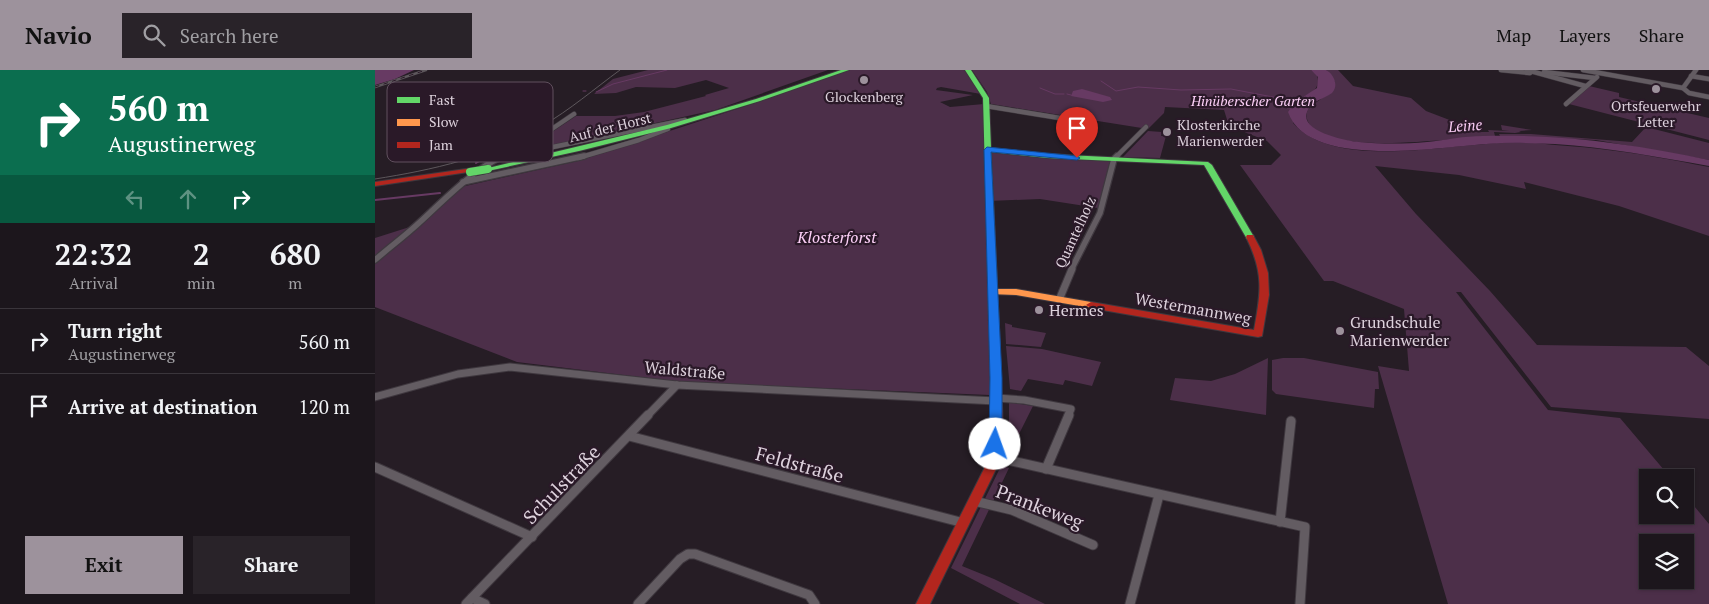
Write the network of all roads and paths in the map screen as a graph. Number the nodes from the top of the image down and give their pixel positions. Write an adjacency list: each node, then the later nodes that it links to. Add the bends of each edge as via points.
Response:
1 (833, 70): 20 (street, Auf der Horst)
2 (846, 70): 24 (street, Auf der Horst)
3 (969, 70): 18 (street, via 985,95)
4 (1501, 70): 8 (street)
5 (1527, 70): 9 (street)
6 (1583, 70): 10 (street)
7 (1695, 70): 11 (street)
8 (1519, 71): 9 (street)
9 (1542, 72): 12 (street); 14 (street)
10 (1603, 72): 12 (street); 15 (street)
11 (1691, 76): 13 (street); 15 (street)
12 (1595, 78): 14 (street)
13 (1709, 79)
14 (1585, 86): 17 (street)
15 (1683, 88): 16 (street, via 1689,93)
16 (1709, 97)
17 (1565, 104)
18 (986, 106): 21 (street); 26 (street)
19 (574, 114): 23 (street)
20 (703, 116): 25 (street, Auf der Horst); 27 (street, Auf der Horst)
21 (1073, 120)
22 (1146, 127): 29 (street)
23 (553, 128)
24 (631, 140): 28 (street, Auf der Horst); 34 (street, Auf der Horst, via 563,162)
25 (553, 147)
26 (987, 150): 29 (street); 37 (street)
27 (553, 154)
28 (553, 155)
29 (1114, 159): 38 (street, Quantelholz, via 1100,213); 38 (street, Westermannweg, via 1203,162 1209,165 1261,256 1266,272 1267,287 1258,334)
30 (491, 162): 34 (street)
31 (517, 162): 33 (street, Auf der Horst)
32 (519, 162): 33 (street, Auf der Horst)
33 (489, 168): 35 (street, Auf der Horst, bridge)
34 (463, 182): 36 (street)
35 (375, 185)
36 (375, 260)
37 (993, 292): 38 (street, Westermannweg); 41 (street)
38 (1059, 300)
39 (677, 385): 40 (street, Waldstraße, via 502,367 444,376); 41 (street, Waldstraße); 43 (street, Schulstraße)
40 (375, 397)
41 (996, 399): 44 (street); 46 (street, Waldstraße, via 1024,400 1071,409)
42 (1291, 421): 49 (street)
43 (629, 436): 50 (street, Feldstraße); 51 (street, Schulstraße)
44 (994, 458): 46 (street); 48 (street)
45 (375, 468): 51 (street)
46 (1046, 469): 47 (street)
47 (1159, 495): 49 (street); 58 (street)
48 (975, 501): 50 (street); 52 (street, Prankeweg, via 1012,510)
49 (1280, 522): 59 (street, via 1305,527)
50 (964, 523): 57 (street)
51 (532, 537): 53 (street, Schulstraße)
52 (1093, 545)
53 (469, 601): 54 (street)
54 (485, 604)
55 (638, 604): 56 (street, via 688,554 809,595)
56 (815, 604)
57 (923, 604)
58 (1130, 604)
59 (1300, 604)

